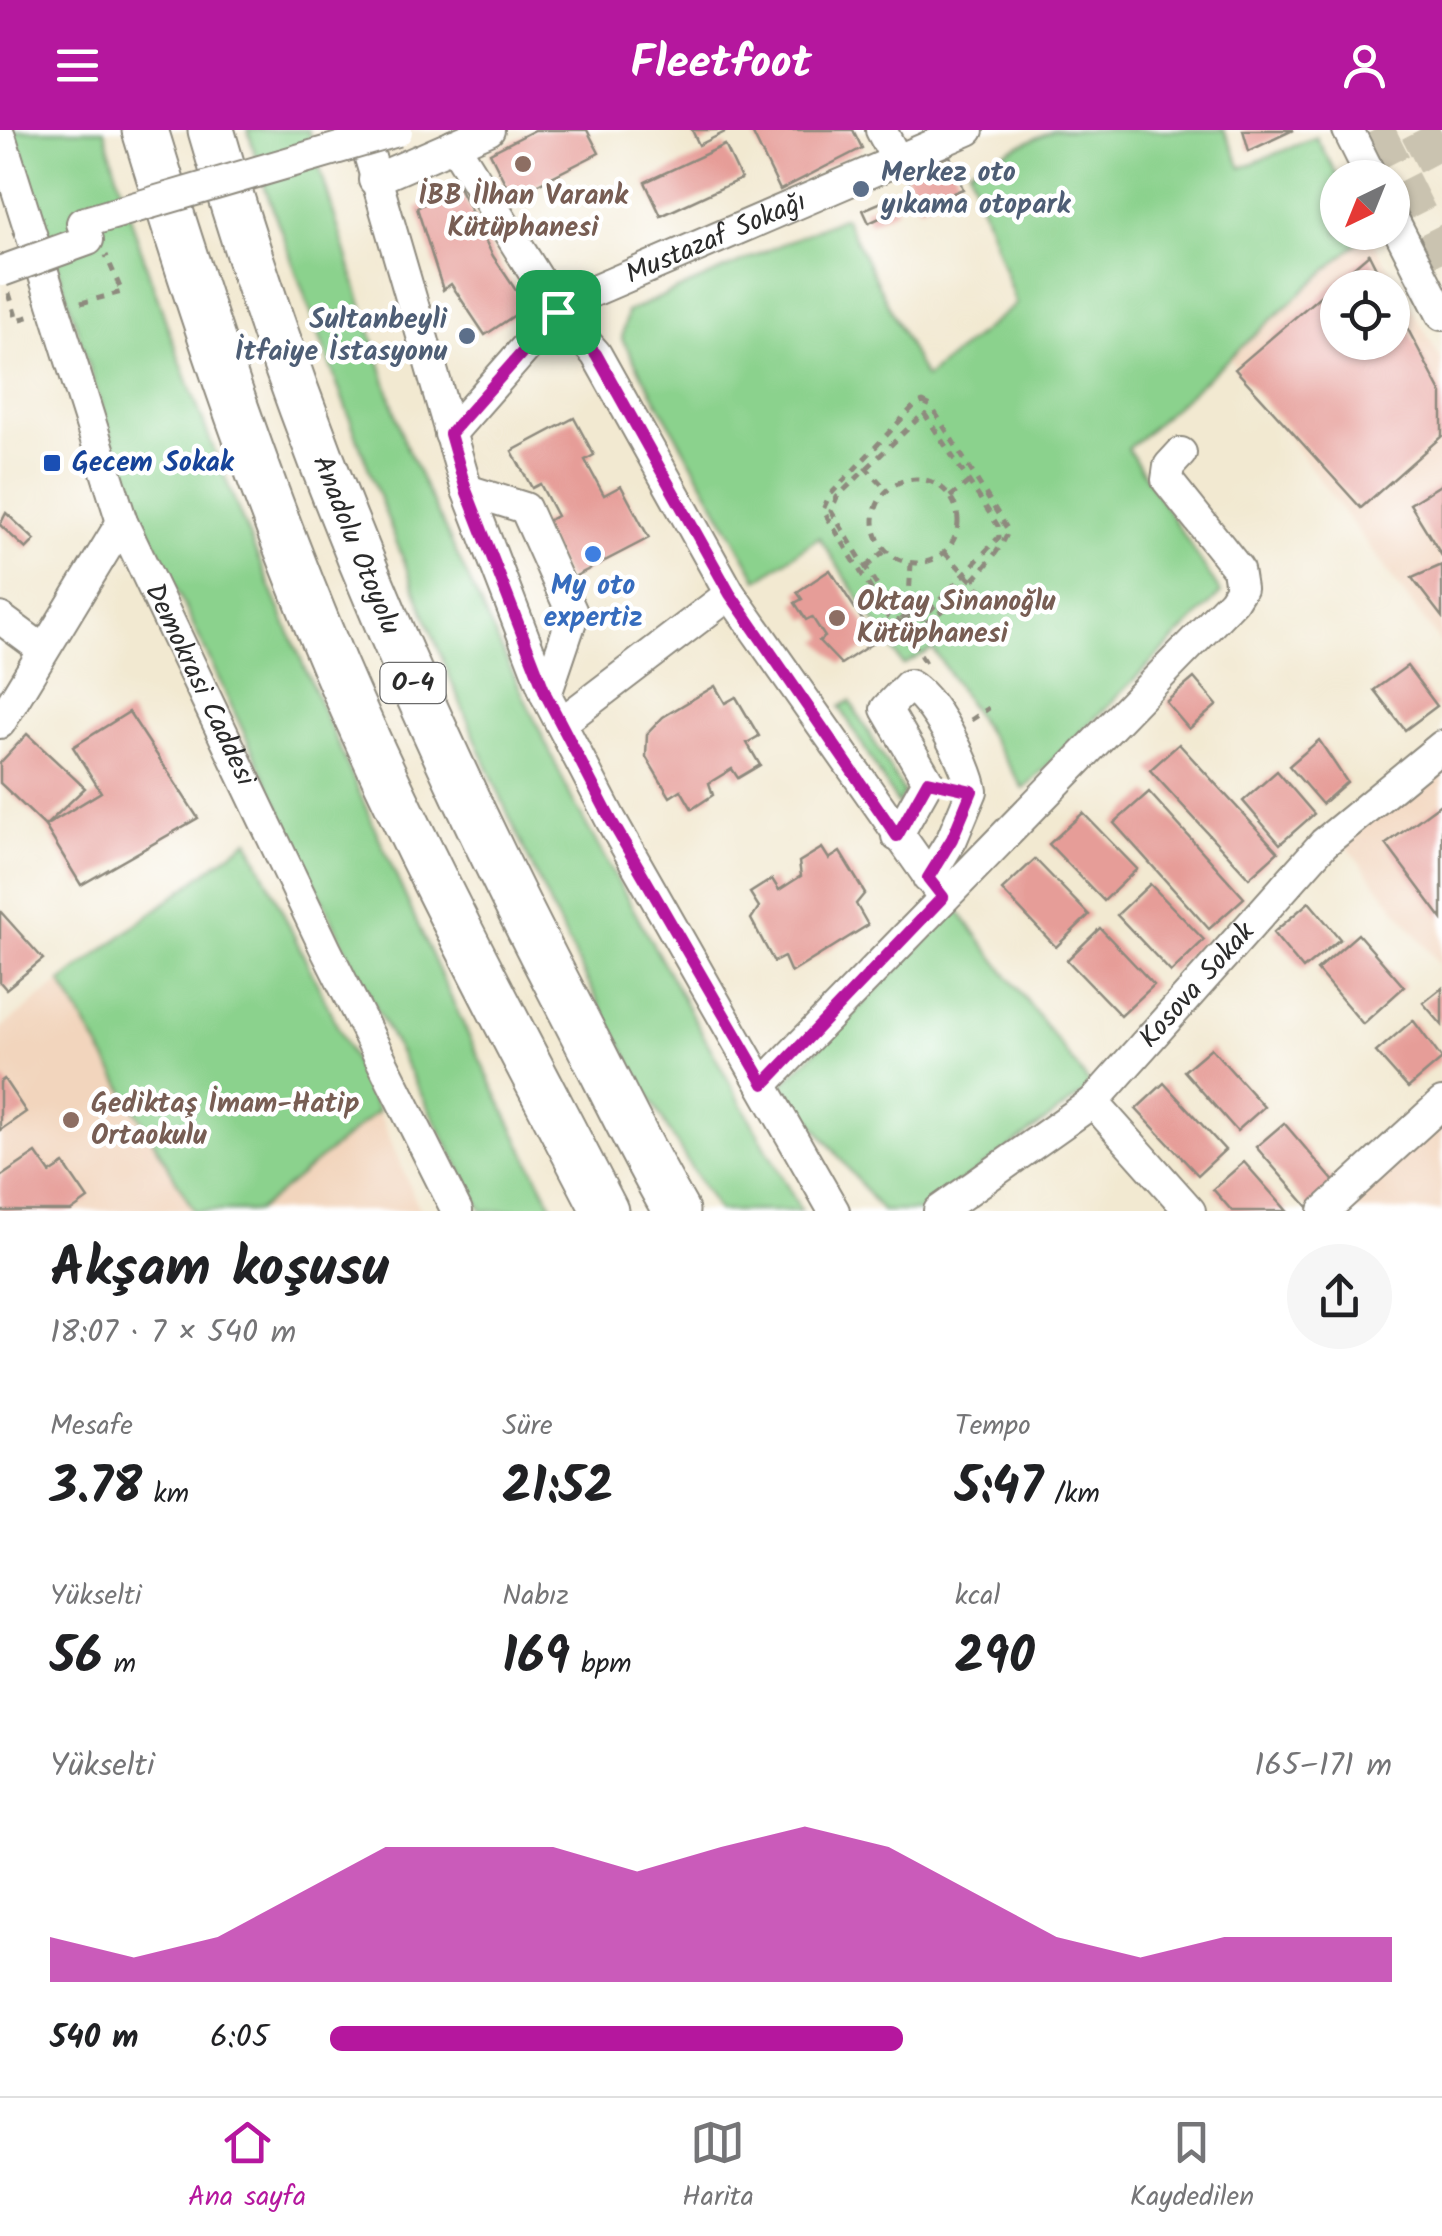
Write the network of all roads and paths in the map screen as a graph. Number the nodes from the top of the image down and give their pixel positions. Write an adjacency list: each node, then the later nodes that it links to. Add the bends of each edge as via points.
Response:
1 (145, 130): 46 (highway, O-4, via 252,451 334,666)
2 (210, 130): 51 (highway, Anadolu Otoyolu / O-4, via 306,413 393,641 527,925)
3 (362, 130): 13 (street)
4 (489, 130): 9 (street)
5 (880, 130): 11 (street)
6 (968, 130): 11 (street, Mustazaf Sokağı)
7 (1348, 130): 12 (street)
8 (397, 132): 14 (street, bridge)
9 (454, 145): 13 (street); 18 (street)
10 (2, 148): 27 (street, Demokrasi Caddesi)
11 (897, 160): 18 (street, Mustazaf Sokağı)
12 (1363, 160)
13 (374, 180): 20 (street)
14 (92, 220): 16 (street, bridge, via 82,223 88,240); 17 (path, via 122,292)
15 (1409, 250): 19 (street)
16 (2, 271)
17 (85, 302)
18 (558, 312): 20 (street, Mustazaf Sokağı); 34 (street, via 596,354)
19 (1442, 314)
20 (450, 434): 24 (street)
21 (1181, 453): 47 (street, via 1166,472 1168,484 1238,569 1242,582 1233,601 1150,689)
22 (863, 465): 23 (path, via 924,413); 23 (path, via 924,402); 25 (path); 31 (path, via 823,506)
23 (972, 479): 26 (path); 32 (path, via 1008,536)
24 (466, 490): 39 (street); 39 (street, via 525,508 573,614)
25 (887, 490): 26 (path, via 912,478); 28 (path, via 874,514)
26 (950, 497): 29 (path, via 958,520)
27 (122, 522): 37 (street); 52 (street, Demokrasi Caddesi)
28 (886, 551): 30 (path); 31 (path)
29 (944, 552): 30 (path); 32 (path)
30 (911, 562): 36 (path)
31 (862, 569): 36 (path, via 888,616)
32 (968, 577): 33 (path); 36 (path, via 928,624)
33 (982, 591)
34 (730, 594): 41 (street); 45 (street)
35 (0, 618): 37 (street)
36 (907, 622): 38 (path, via 924,661 903,674)
37 (42, 648): 40 (street)
38 (910, 685): 43 (street, via 886,709); 44 (street, via 924,695 956,748)
39 (546, 695): 41 (street)
40 (0, 723)
41 (561, 723): 48 (street)
42 (1442, 746): 49 (street, Kosova Sokak, via 1324,842)
43 (928, 781): 44 (street); 45 (street)
44 (972, 791): 47 (street)
45 (897, 836): 47 (street)
46 (425, 864): 53 (highway); 54 (highway, O-4)
47 (936, 888): 48 (street)
48 (764, 1084): 55 (street)
49 (1093, 1102): 56 (street, Kosova Sokak); 57 (street)
50 (1442, 1103): 58 (street)
51 (675, 1209)
52 (457, 1211)
53 (580, 1211)
54 (605, 1211)
55 (834, 1211)
56 (940, 1211)
57 (1190, 1211)
58 (1324, 1211)

